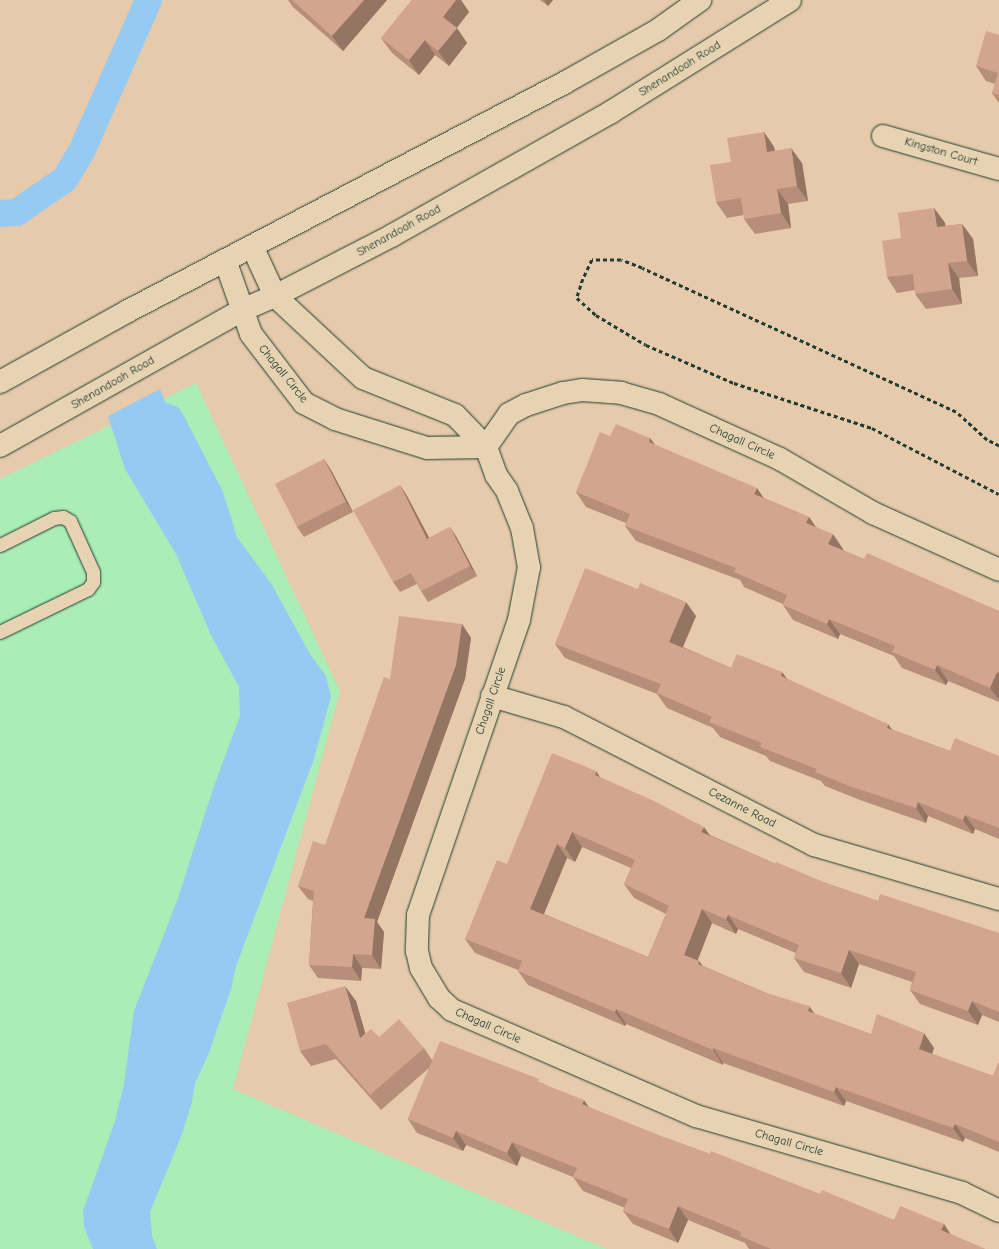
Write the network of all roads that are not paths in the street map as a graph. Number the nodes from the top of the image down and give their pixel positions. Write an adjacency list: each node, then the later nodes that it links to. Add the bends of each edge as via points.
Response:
1 (700, 0): 5 (street, via 658,30 564,83)
2 (790, 0): 7 (street, Shenandoah Road, via 611,112 392,235)
3 (883, 136): 4 (street, Kingston Court)
4 (999, 169)
5 (252, 246): 6 (street); 7 (street, Chagall Circle)
6 (225, 260): 8 (street, Chagall Circle); 9 (street)
7 (275, 296): 8 (street, Shenandoah Road); 11 (street, Chagall Circle, via 363,378 455,415)
8 (242, 310): 10 (street, Shenandoah Road); 11 (street, Chagall Circle, via 251,334 304,403 335,419 427,448)
9 (0, 382)
10 (0, 446)
11 (486, 447): 13 (street, Chagall Circle, via 509,414 526,405 563,393 582,390 621,393 658,404 780,459 873,513); 15 (street, Chagall Circle, via 496,475 516,509 527,547 529,567 528,585 519,620)
12 (0, 544): 14 (lane, via 54,518 63,517 70,521 93,572 93,582 88,589)
13 (999, 570)
14 (0, 632)
15 (492, 696): 16 (street, Cezanne Road, via 564,717 814,845); 17 (street, Chagall Circle, via 418,915 417,950 421,968 439,998 452,1010 696,1116 962,1193)
16 (999, 899)
17 (999, 1210)

